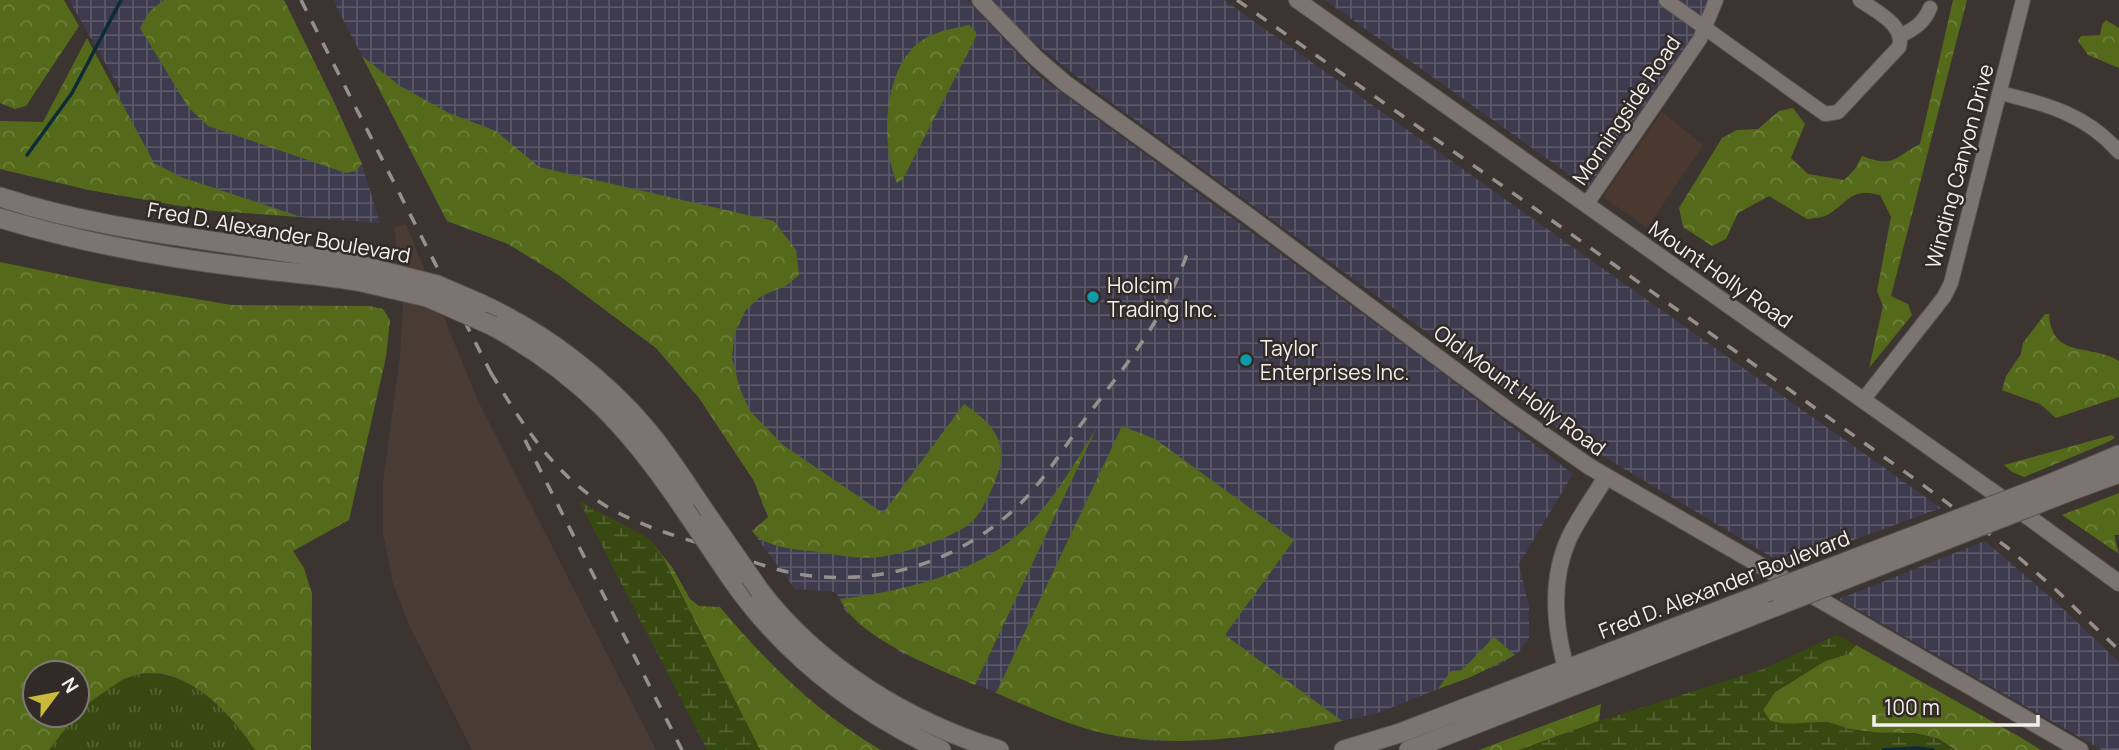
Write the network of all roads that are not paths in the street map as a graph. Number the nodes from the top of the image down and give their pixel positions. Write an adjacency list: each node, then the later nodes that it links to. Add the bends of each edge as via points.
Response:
1 (980, 0): 19 (street, Old Mount Holly Road, via 1065,83 1508,410)
2 (1297, 0): 13 (street, Mount Holly Road)
3 (1666, 0): 8 (street)
4 (1716, 0): 8 (street, Morningside Road)
5 (1860, 0): 9 (street, via 1889,20)
6 (2023, 0): 10 (street, Winding Canyon Drive)
7 (1930, 8): 9 (street, via 1926,18)
8 (1705, 29): 9 (street, via 1825,114 1838,112 1849,101 1899,47); 13 (street, Morningside Road)
9 (1900, 36)
10 (2000, 93): 11 (street, via 2073,115); 16 (street, Winding Canyon Drive, via 1951,283)
11 (2119, 152)
12 (0, 197): 15 (main road, Fred D. Alexander Boulevard, via 64,215)
13 (1586, 205): 16 (street, Mount Holly Road)
14 (0, 218): 15 (main road, Fred D. Alexander Boulevard, via 150,253 253,268)
15 (362, 274): 23 (main road, Fred D. Alexander Boulevard, bridge, via 493,326 555,364 643,449 772,630 824,679 888,723); 24 (main road, Fred D. Alexander Boulevard, bridge, via 436,285 481,304 533,332 582,367 659,445 760,591 806,641 864,686 918,718)
16 (1863, 400): 21 (street, Mount Holly Road)
17 (2119, 455): 20 (main road, Fred D. Alexander Boulevard)
18 (2119, 472): 20 (main road, Fred D. Alexander Boulevard)
19 (1606, 477): 22 (street, via 1570,536 1560,563 1557,619); 27 (street, Old Mount Holly Road)
20 (2058, 488): 22 (main road, Fred D. Alexander Boulevard, bridge, via 1782,604); 22 (main road, Fred D. Alexander Boulevard, bridge, via 1765,593)
21 (2119, 583)
22 (1569, 678): 25 (main road, Fred D. Alexander Boulevard); 26 (main road, Fred D. Alexander Boulevard)
23 (941, 750)
24 (999, 750)
25 (1344, 750)
26 (1409, 750)
27 (2080, 750)

